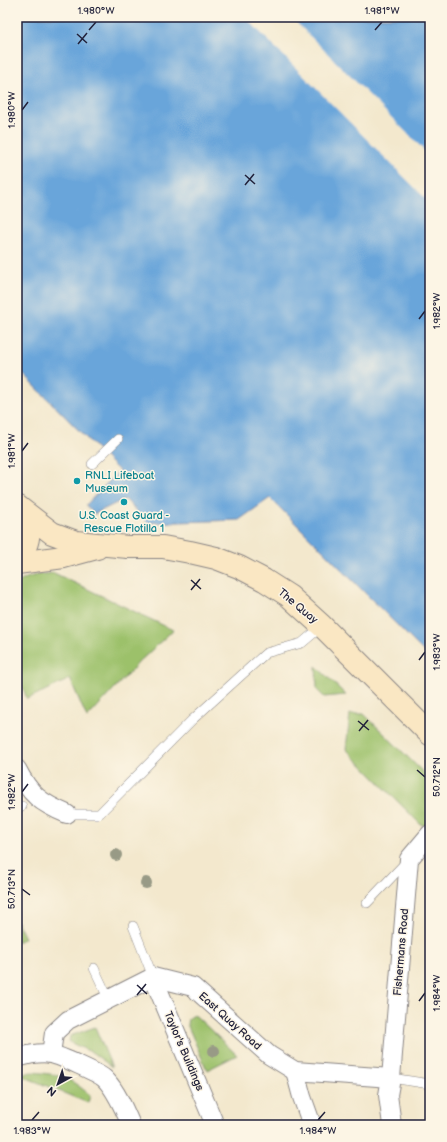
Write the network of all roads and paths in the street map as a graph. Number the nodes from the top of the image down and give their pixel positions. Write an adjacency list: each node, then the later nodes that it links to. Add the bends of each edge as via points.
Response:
1 (118, 439): 2 (lane)
2 (92, 464)
3 (17, 506): 4 (street, The Quay, via 52,534 76,542); 5 (street, via 28,523 29,534)
4 (106, 545): 6 (street, The Quay, via 64,557); 7 (street, The Quay, via 163,547 228,562 258,576 289,596)
5 (17, 557)
6 (17, 563)
7 (322, 626): 8 (street, The Quay); 10 (lane, via 302,643 266,653 192,720 99,814)
8 (430, 734)
9 (17, 769): 10 (street, via 25,785 40,800)
10 (67, 814)
11 (430, 834): 12 (street)
12 (409, 859): 13 (lane); 21 (street, Fishermans Road)
13 (367, 903)
14 (134, 926): 16 (lane)
15 (94, 968): 17 (lane)
16 (153, 977): 17 (street); 20 (street, East Quay Road, via 193,987 269,1055); 24 (street, Taylor's Buildings)
17 (110, 1000): 18 (street, via 68,1020 54,1033)
18 (50, 1054): 19 (street); 23 (street, via 90,1070 104,1079 122,1104)
19 (17, 1058)
20 (295, 1071): 21 (street, East Quay Road); 25 (street)
21 (391, 1078): 22 (lane); 26 (street, Fishermans Road, via 388,1095)
22 (430, 1084)
23 (131, 1125)
24 (215, 1125)
25 (312, 1125)
26 (392, 1125)

